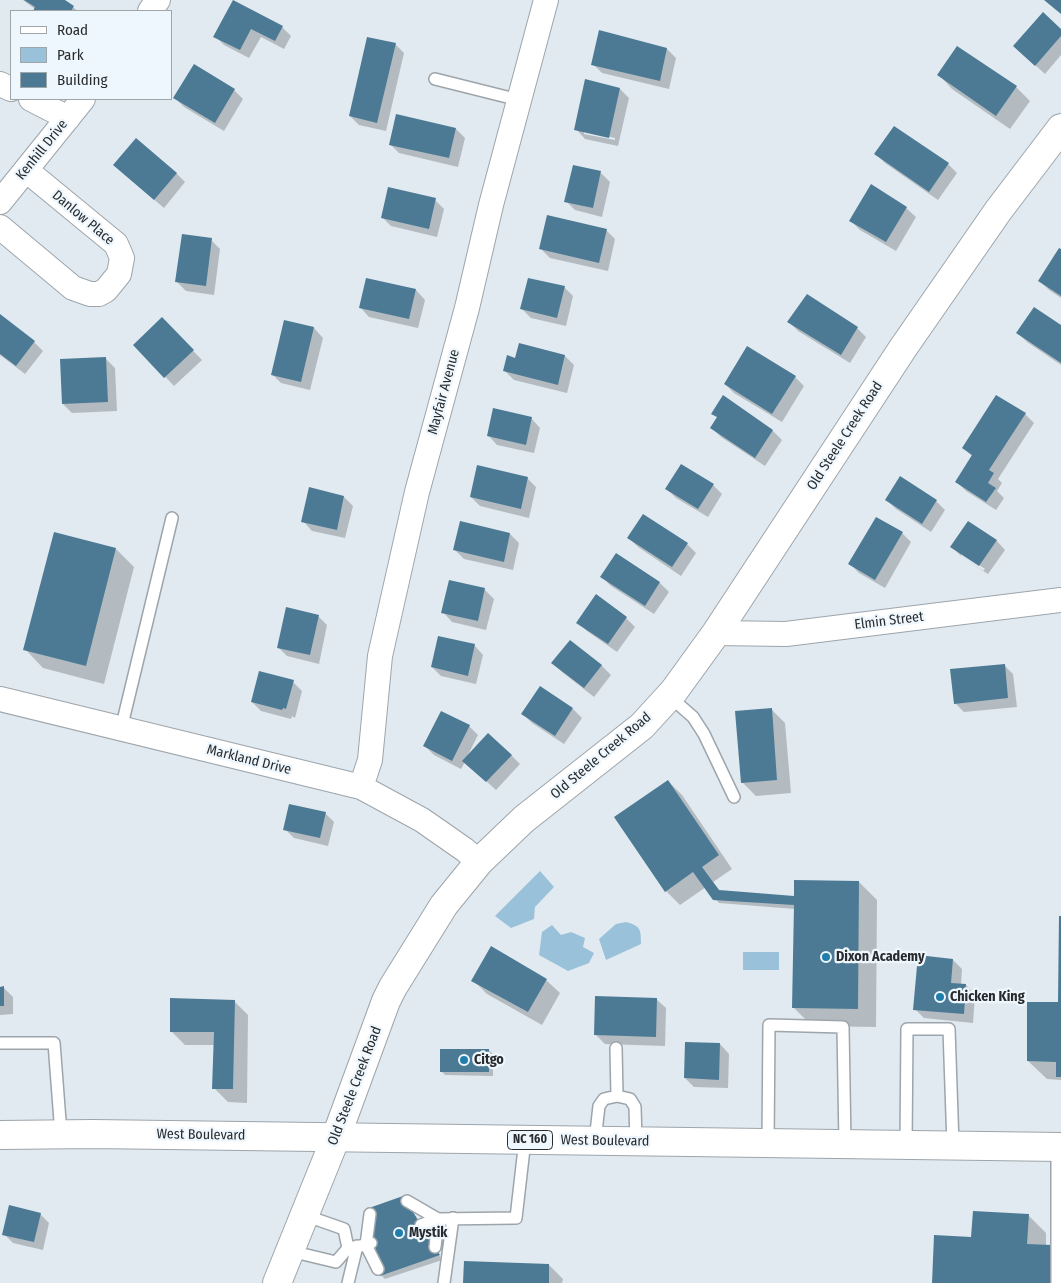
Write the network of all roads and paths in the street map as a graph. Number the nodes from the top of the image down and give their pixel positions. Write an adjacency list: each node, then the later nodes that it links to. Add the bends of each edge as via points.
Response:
1 (546, 0): 5 (street, Mayfair Avenue)
2 (435, 79): 5 (lane)
3 (33, 100): 6 (street)
4 (82, 100): 6 (street, Kenhill Drive)
5 (519, 100): 17 (street, Mayfair Avenue, via 417,492 380,656 370,760)
6 (68, 118): 8 (street, Kenhill Drive)
7 (1061, 128): 13 (main road, Old Steele Creek Road, via 998,211 903,348)
8 (26, 170): 9 (street, Kenhill Drive); 10 (street, Danlow Place, via 116,244 122,258 119,274 99,294 73,288)
9 (0, 202)
10 (0, 227)
11 (172, 518): 16 (lane)
12 (1061, 600): 13 (street, Elmin Street, via 786,634)
13 (716, 633): 14 (main road, Old Steele Creek Road)
14 (669, 696): 18 (lane, via 693,717 704,734); 19 (main road, Old Steele Creek Road, via 642,726 524,819)
15 (0, 699): 16 (street, Markland Drive)
16 (121, 729): 17 (street, Markland Drive)
17 (361, 787): 19 (street, Markland Drive, via 422,820)
18 (734, 797)
19 (479, 862): 25 (main road, Old Steele Creek Road, via 444,905 393,987)
20 (0, 1044): 23 (lane, via 54,1043)
21 (616, 1048): 22 (lane)
22 (617, 1096): 27 (lane, via 604,1099 599,1106); 28 (lane, via 630,1100 635,1108)
23 (61, 1134): 24 (main road, West Boulevard / NC 160); 25 (main road, West Boulevard / NC 160)
24 (0, 1135)
25 (336, 1138): 26 (main road, West Boulevard / NC 160); 37 (main road, Old Steele Creek Road)
26 (525, 1140): 27 (main road, West Boulevard / NC 160); 39 (lane, via 516,1218)
27 (595, 1141): 28 (main road, West Boulevard / NC 160)
28 (636, 1142): 29 (main road, West Boulevard / NC 160)
29 (768, 1143): 30 (main road, West Boulevard / NC 160); 30 (lane, via 769,1025 843,1027)
30 (845, 1144): 31 (main road, West Boulevard / NC 160)
31 (906, 1145): 32 (main road, West Boulevard / NC 160); 32 (lane, via 907,1029 949,1029)
32 (953, 1146): 33 (main road, West Boulevard / NC 160)
33 (1059, 1147): 35 (lane)
34 (407, 1201): 38 (lane)
35 (1059, 1205): 48 (lane)
36 (370, 1214): 41 (lane)
37 (304, 1215): 41 (lane, via 344,1229); 43 (main road, Old Steele Creek Road)
38 (438, 1218): 39 (lane); 40 (lane); 42 (lane)
39 (453, 1218): 47 (lane)
40 (421, 1225)
41 (361, 1245): 43 (lane, via 336,1262); 44 (lane); 46 (lane)
42 (435, 1247)
43 (290, 1252): 45 (main road, Old Steele Creek Road)
44 (378, 1269)
45 (277, 1283)
46 (348, 1283)
47 (444, 1283)
48 (1057, 1283)

